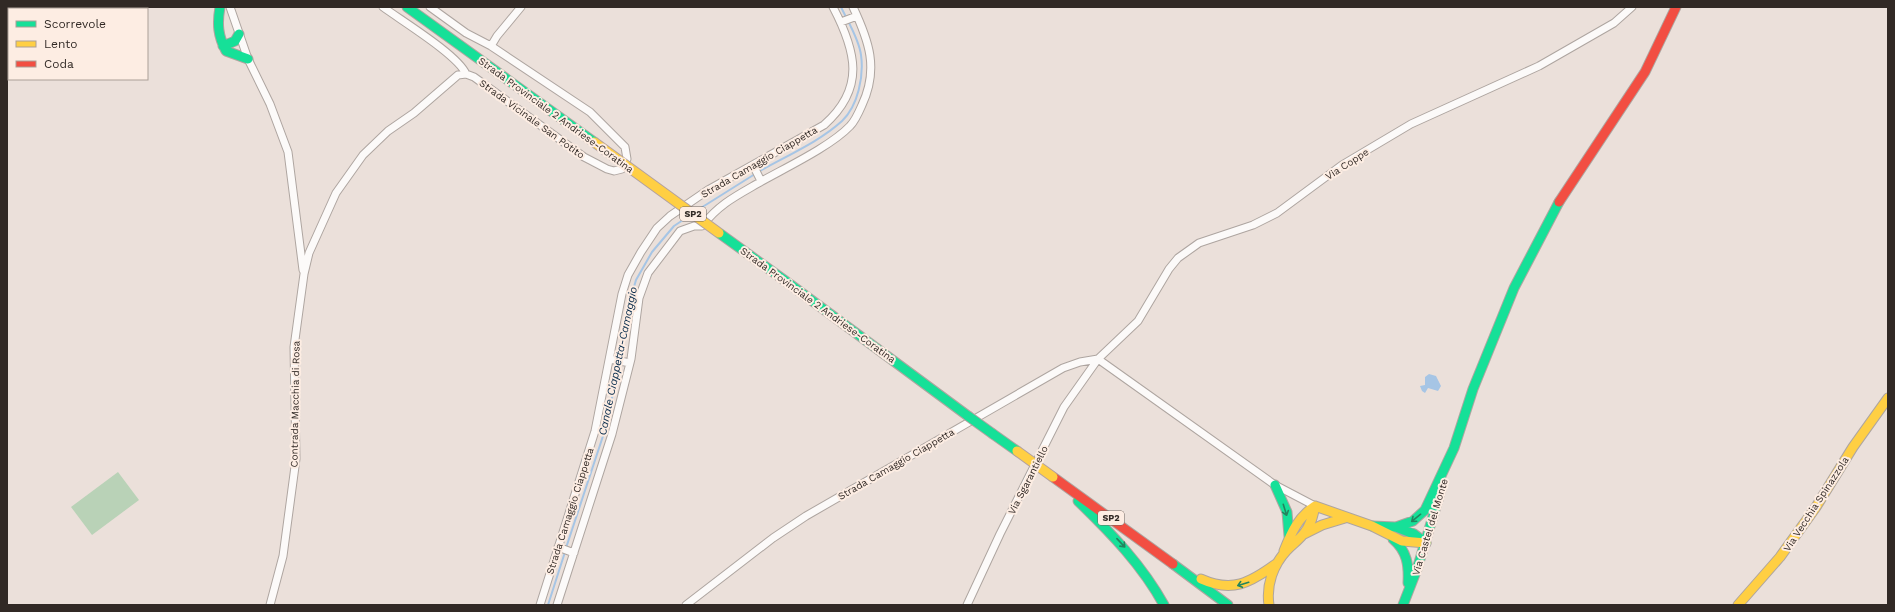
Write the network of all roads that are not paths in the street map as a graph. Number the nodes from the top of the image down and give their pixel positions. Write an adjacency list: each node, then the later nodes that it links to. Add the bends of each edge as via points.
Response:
1 (220, 7): 14 (main road, via 217,24)
2 (230, 7): 13 (street)
3 (383, 7): 17 (street, via 444,51 463,67)
4 (406, 7): 26 (main road, Strada Provinciale 2 Andriese-Coratina / SP2, bridge)
5 (430, 7): 15 (street, via 466,33)
6 (521, 7): 15 (street)
7 (833, 7): 12 (street, Strada Camaggio Ciappetta)
8 (853, 7): 11 (street)
9 (1632, 7): 22 (street, Via Coppe, via 1614,23 1539,66 1398,132 1342,165 1277,213 1253,225 1214,236 1188,249 1169,269 1138,321)
10 (1676, 7): 25 (main road, via 1645,72 1558,204 1514,288 1473,390)
11 (857, 16): 12 (street); 19 (street, via 872,61 869,90 860,110 850,126 835,138)
12 (841, 22): 18 (street, Strada Camaggio Ciappetta, via 852,51 854,66 845,101 837,114 824,125)
13 (239, 34): 14 (main road, via 235,41); 16 (street)
14 (223, 46): 16 (main road, via 226,51)
15 (491, 46): 17 (street, Strada Vicinale San Potito, via 590,112 625,147 627,159 622,169 607,169 584,157 480,81)
16 (248, 59): 20 (street, via 270,104 288,152)
17 (466, 74): 20 (street, via 458,75 414,113 388,131 363,155 336,193 309,253)
18 (753, 165): 19 (street); 21 (street, Strada Camaggio Ciappetta, via 708,190 657,228 628,275)
19 (761, 181): 23 (street, via 727,200 702,226 680,231 648,273 639,298)
20 (304, 274): 42 (street, Contrada Macchia di Rosa, via 294,346 296,459 283,556)
21 (610, 359): 23 (street); 36 (street, Strada Camaggio Ciappetta, via 595,432)
22 (1098, 359): 27 (street); 45 (street, Strada Camaggio Ciappetta, via 1063,368 806,516); 46 (street, Via Sgarantiello, via 1064,407)
23 (630, 363): 37 (street, via 612,434)
24 (1888, 398): 51 (main road, Via Vecchia Spinazzola, via 1780,558)
25 (1454, 448): 31 (main road, one-way to 31, via 1425,510 1413,521); 35 (main road, Via Castel del Monte)
26 (1053, 477): 39 (main road, Strada Provinciale 2 Andriese-Coratina / SP2); 47 (main road, one-way to 47, via 1133,557)
27 (1275, 485): 28 (street); 34 (main road, one-way to 34, via 1287,512)
28 (1315, 506): 29 (main road); 32 (main road, via 1312,520); 34 (main road, via 1302,514)
29 (1345, 518): 30 (main road); 32 (main road)
30 (1372, 526): 31 (main road); 33 (main road)
31 (1396, 527): 35 (main road, via 1414,534)
32 (1304, 534): 38 (main road)
33 (1387, 534): 35 (main road, via 1411,543); 41 (main road, via 1404,550 1408,558)
34 (1289, 536): 38 (main road)
35 (1426, 543): 41 (main road, Via Castel del Monte)
36 (558, 547): 37 (street); 43 (street, Strada Camaggio Ciappetta)
37 (574, 553): 44 (street)
38 (1284, 554): 40 (main road)
39 (1168, 561): 40 (main road, one-way to 39, via 1255,580 1234,586 1211,584); 48 (main road, Strada Provinciale 2 Andriese-Coratina / SP2)
40 (1276, 564): 49 (main road, via 1268,588)
41 (1408, 594): 50 (main road, Via Castel del Monte)
42 (270, 605)
43 (540, 605)
44 (557, 605)
45 (686, 605)
46 (966, 605)
47 (1164, 605)
48 (1228, 605)
49 (1269, 605)
50 (1403, 605)
51 (1738, 605)

